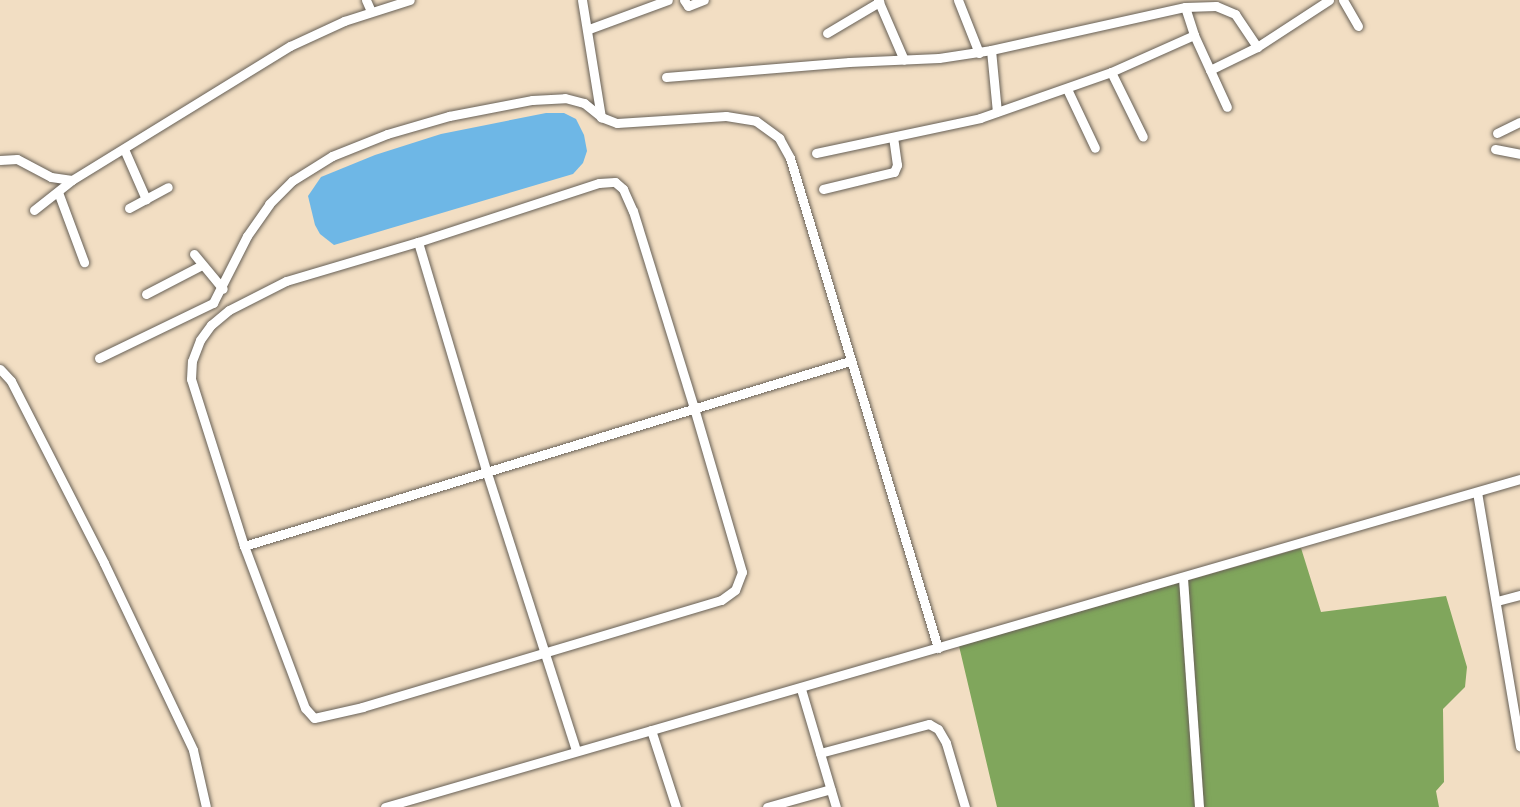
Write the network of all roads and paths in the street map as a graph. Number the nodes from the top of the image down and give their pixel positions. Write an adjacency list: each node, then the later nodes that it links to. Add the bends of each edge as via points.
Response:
1 (366, 0): 13 (street)
2 (410, 0): 13 (street)
3 (582, 0): 15 (street)
4 (668, 0): 15 (street)
5 (684, 0): 6 (street, via 693,6)
6 (704, 0)
7 (958, 0): 20 (street)
8 (1329, 0): 18 (street)
9 (1343, 0): 14 (street)
10 (878, 1): 16 (street); 21 (street)
11 (1226, 5): 12 (street); 18 (street)
12 (1185, 7): 17 (street); 19 (street)
13 (371, 11): 34 (street, via 290,46)
14 (1358, 26)
15 (589, 29): 28 (street)
16 (827, 33)
17 (1194, 35): 22 (street); 23 (street)
18 (1257, 47): 22 (street)
19 (991, 50): 20 (street); 27 (street)
20 (979, 52): 21 (street)
21 (904, 60): 24 (street)
22 (1210, 70): 26 (street)
23 (1111, 72): 25 (street); 31 (street)
24 (666, 77)
25 (1067, 89): 27 (street); 33 (street)
26 (1227, 107)
27 (998, 112): 32 (street)
28 (601, 117): 50 (street, via 584,103 565,97 532,100 449,116 332,156 292,181 269,204 242,245); 53 (street, via 617,123 726,116 756,121 779,138 790,158)
29 (1520, 122): 30 (street)
30 (1497, 133)
31 (1143, 137)
32 (893, 138): 36 (street); 41 (street, via 894,172)
33 (1095, 148)
34 (124, 149): 39 (street); 43 (street)
35 (1495, 149): 37 (street)
36 (816, 153)
37 (1520, 154)
38 (0, 160): 39 (street, via 17,159 51,177)
39 (72, 180): 42 (street)
40 (168, 187): 43 (street)
41 (824, 189)
42 (58, 192): 45 (street); 48 (street)
43 (146, 199): 44 (street)
44 (129, 208)
45 (34, 210)
46 (418, 242): 55 (street, via 599,183 615,182 633,211); 56 (street); 59 (street, via 276,286 229,310 200,340 191,379)
47 (194, 254): 49 (street)
48 (84, 262)
49 (202, 265): 50 (street); 51 (street)
50 (223, 289): 52 (street, via 213,303)
51 (146, 294)
52 (99, 358)
53 (850, 361): 55 (street); 63 (street)
54 (0, 369): 71 (street, via 11,381 104,563 193,750)
55 (694, 408): 56 (street); 64 (street, via 742,572 736,590 721,600)
56 (486, 470): 59 (street); 64 (street)
57 (1520, 479): 58 (street)
58 (1477, 492): 60 (street); 62 (street)
59 (244, 546): 64 (street, via 305,708 314,718)
60 (1183, 578): 63 (street); 77 (street)
61 (1520, 596): 62 (street)
62 (1497, 601): 67 (street)
63 (938, 648): 65 (street)
64 (544, 653): 68 (street)
65 (801, 689): 66 (street); 69 (street)
66 (651, 730): 68 (street); 73 (street)
67 (1520, 746)
68 (576, 750): 72 (street)
69 (820, 753): 70 (street); 76 (street, via 929,724 946,743)
70 (831, 789): 74 (street); 75 (street)
71 (206, 807)
72 (385, 807)
73 (676, 807)
74 (767, 807)
75 (836, 807)
76 (965, 807)
77 (1199, 807)

